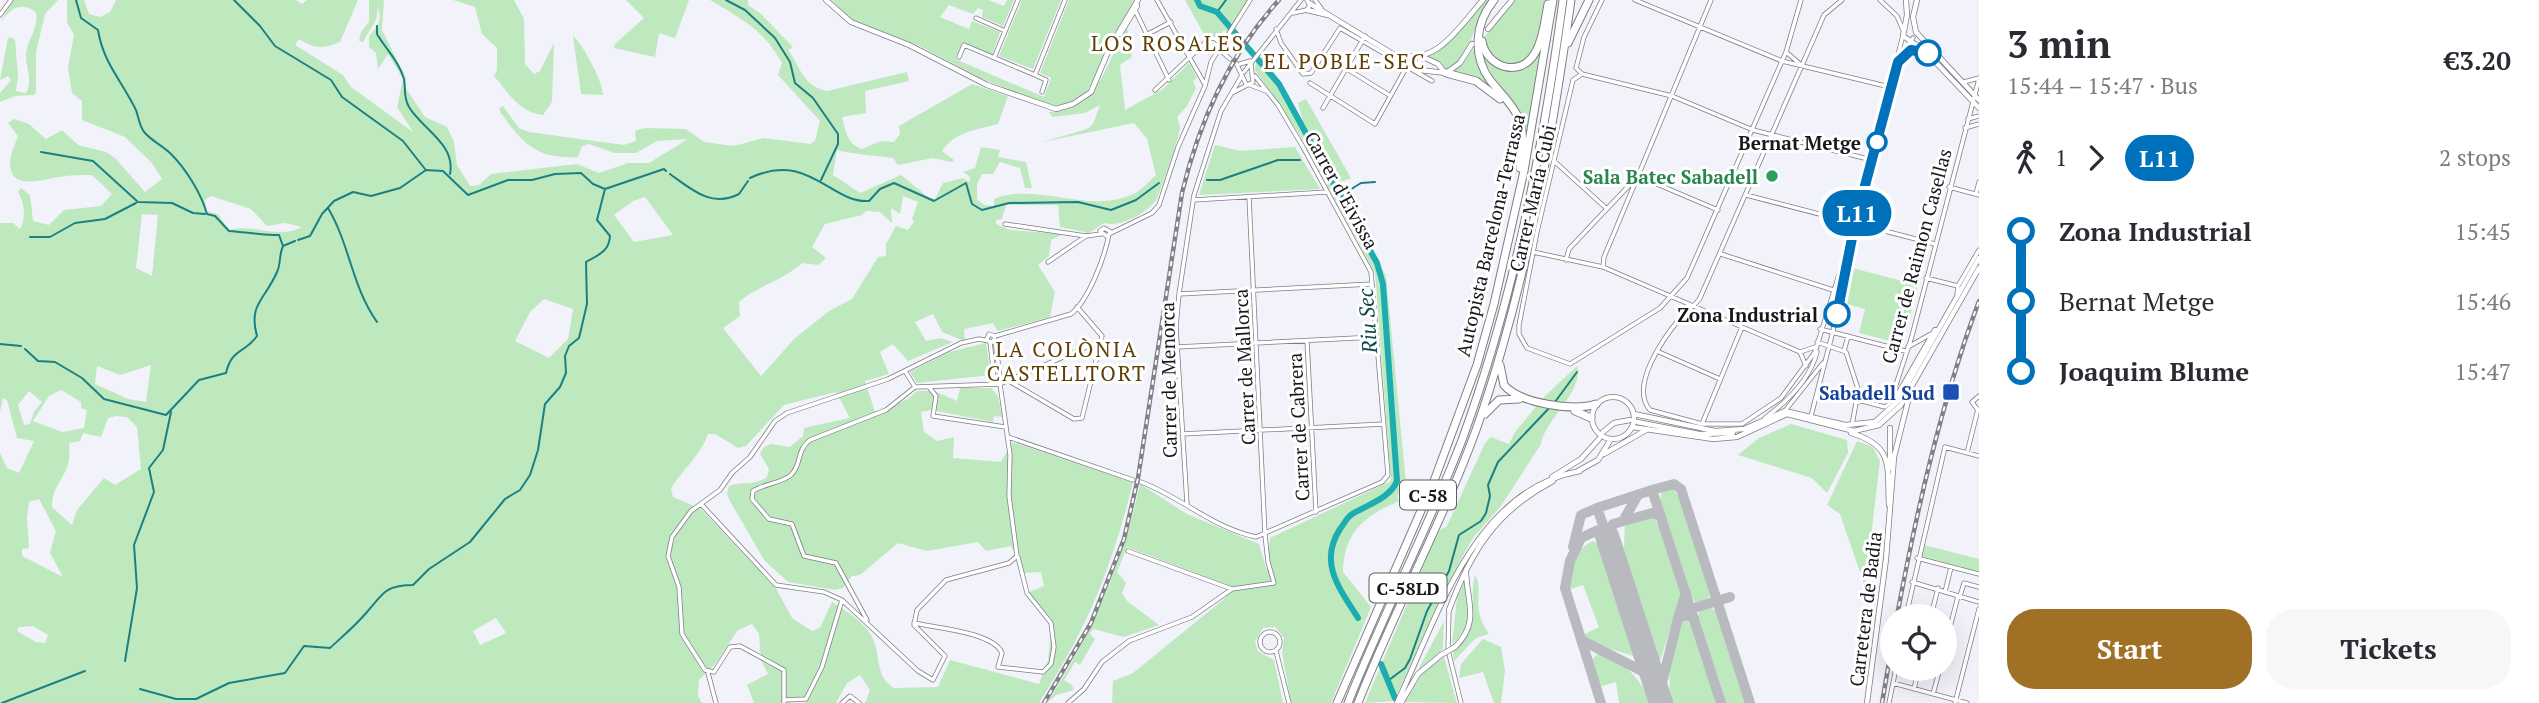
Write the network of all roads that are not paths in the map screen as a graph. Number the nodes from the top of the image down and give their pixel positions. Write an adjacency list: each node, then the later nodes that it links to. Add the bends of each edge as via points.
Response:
1 (4, 0): 26 (street)
2 (11, 0): 26 (street)
3 (826, 0): 50 (street, via 851,22 1049,108 1069,106 1088,95)
4 (1018, 0): 39 (street)
5 (1065, 0): 70 (street)
6 (1139, 0): 30 (street); 34 (street)
7 (1157, 0): 32 (street)
8 (1250, 0): 45 (street)
9 (1483, 0): 53 (street, via 1446,42)
10 (1496, 0): 12 (highway, via 1485,21 1483,47 1495,64 1513,68 1535,54); 95 (highway, via 1480,24 1480,58 1490,80 1517,115)
11 (1512, 0): 37 (street)
12 (1551, 0): 100 (highway, Autopista Barcelona-Terrassa / C-58, via 1538,100)
13 (1563, 0): 136 (highway, Autopista Barcelona-Terrassa / C-58, via 1539,150)
14 (1571, 0): 55 (highway, C-58LD)
15 (1589, 0): 55 (highway)
16 (1602, 0): 69 (street, via 1584,37 1576,68)
17 (1635, 0): 35 (street)
18 (1711, 0): 35 (street)
19 (1801, 0): 49 (street)
20 (1842, 0): 63 (street, via 1824,15)
21 (1880, 0): 40 (street, via 1897,16)
22 (1906, 0): 40 (street)
23 (1917, 0): 38 (street)
24 (1300, 1): 27 (street); 28 (street)
25 (1311, 1): 27 (street); 33 (street)
26 (5, 9): 29 (street)
27 (1304, 10): 28 (street); 33 (street)
28 (1291, 14): 36 (street)
29 (0, 15)
30 (1133, 17): 34 (street); 41 (street); 50 (street)
31 (976, 19): 39 (street)
32 (1171, 22): 41 (street); 57 (street)
33 (1341, 22): 42 (street)
34 (1123, 23): 50 (street)
35 (1700, 28): 61 (street); 84 (street)
36 (1276, 29): 52 (street, via 1303,74 1311,74); 58 (street)
37 (1488, 29)
38 (1915, 30): 40 (street); 43 (street); 74 (street)
39 (1005, 31): 56 (street)
40 (1903, 31): 43 (street); 60 (street)
41 (1146, 35): 72 (street)
42 (1367, 37): 44 (street); 48 (street)
43 (1911, 39): 51 (street); 60 (street)
44 (1363, 42): 52 (street, via 1340,28); 64 (street); 65 (street)
45 (1221, 43): 47 (street); 57 (street, via 1209,39)
46 (1472, 44): 68 (street, via 1460,63)
47 (1220, 50): 59 (street); 77 (street, via 1211,62)
48 (1387, 50): 53 (street); 66 (street)
49 (1786, 52): 61 (street); 63 (street)
50 (1108, 53)
51 (1928, 53): 60 (street, via 1911,50); 86 (street)
52 (1323, 54): 65 (street)
53 (1421, 56): 66 (street); 68 (street)
54 (959, 57): 56 (street, via 964,45)
55 (1563, 57): 106 (highway, C-58LD)
56 (994, 58): 70 (street)
57 (1191, 58): 72 (street); 77 (street)
58 (1254, 58): 62 (street); 67 (street)
59 (1230, 59)
60 (1899, 60): 78 (street)
61 (1782, 61): 63 (street); 93 (street)
62 (1240, 64): 67 (street); 67 (street, via 1236,63)
63 (1802, 65): 78 (street); 94 (street)
64 (1406, 68): 73 (street); 83 (street)
65 (1347, 69): 83 (street); 85 (street)
66 (1419, 70): 68 (street)
67 (1247, 73): 76 (street); 76 (street); 81 (street, Carrer d'Eivissa); 82 (street, Carrer de Menorca)
68 (1446, 73): 95 (highway, via 1471,78 1492,91 1513,116)
69 (1583, 74): 84 (street); 96 (street, Carrer María Cubi, via 1573,80)
70 (1035, 75): 80 (street, via 1046,80)
71 (1979, 79): 74 (street, Carrer de Raimon Casellas); 86 (street, Carrer de Raimon Casellas)
72 (1169, 80): 79 (street)
73 (1432, 81)
74 (1964, 82): 86 (street)
75 (1310, 83): 85 (street)
76 (1247, 84): 81 (street); 82 (street)
77 (1205, 86): 112 (street, via 1178,147 1162,201 1152,212)
78 (1891, 87): 97 (street)
79 (1155, 90)
80 (1042, 92)
81 (1268, 92): 102 (street, Carrer d'Eivissa)
82 (1230, 94): 107 (street, Carrer de Menorca)
83 (1389, 95): 85 (street, via 1375,124)
84 (1672, 96): 93 (street); 98 (street)
85 (1330, 97): 87 (street)
86 (1977, 98): 88 (street); 90 (street, Carrer de Raimon Casellas)
87 (1323, 108)
88 (1979, 108)
89 (1979, 116): 90 (street)
90 (1967, 120): 92 (street, Carrer de Raimon Casellas)
91 (1979, 124): 92 (street, Carrer de Raimon Casellas)
92 (1965, 128): 101 (street, Carrer de Raimon Casellas)
93 (1753, 130): 94 (street); 109 (street)
94 (1772, 133): 97 (street); 103 (street)
95 (1522, 141): 100 (highway)
96 (1554, 160): 108 (street); 118 (street, Carrer María Cubi)
97 (1872, 160): 110 (street)
98 (1638, 176): 108 (street); 109 (street); 123 (street)
99 (1979, 182): 104 (street)
100 (1520, 183): 245 (highway, Autopista Barcelona-Terrassa / C-58, via 1494,304 1460,413)
101 (1949, 187): 104 (street); 116 (street, Carrer de Raimon Casellas)
102 (1328, 192): 105 (street); 126 (street, Carrer d'Eivissa, via 1369,268)
103 (1746, 195): 110 (street); 119 (street)
104 (1978, 195)
105 (1249, 197): 107 (street); 129 (street, Carrer de Mallorca)
106 (1538, 199): 136 (highway); 140 (highway, C-58LD)
107 (1193, 200): 131 (street, Carrer de Menorca)
108 (1607, 209): 121 (street, via 1569,249)
109 (1718, 210): 132 (street, via 1692,269)
110 (1855, 223): 116 (street); 127 (street); 130 (street)
111 (1005, 224): 114 (street)
112 (1111, 232): 113 (street, via 1103,228); 115 (street)
113 (1101, 234): 114 (street); 115 (street)
114 (1086, 236): 122 (street)
115 (1108, 237): 134 (street, via 1105,256)
116 (1935, 244): 125 (street, Carrer de Raimon Casellas)
117 (1979, 250): 128 (street)
118 (1533, 252): 121 (street); 132 (street, Carrer María Cubi, via 1519,334 1534,352 1575,363 1660,308)
119 (1721, 254): 130 (street); 135 (street)
120 (1979, 258): 133 (street)
121 (1566, 260): 123 (street)
122 (1048, 262)
123 (1603, 267): 132 (street)
124 (1979, 269): 163 (street)
125 (1926, 278): 128 (street); 153 (street, Carrer de Raimon Casellas)
126 (1372, 284): 129 (street); 144 (street, Carrer d'Eivissa)
127 (1843, 284): 130 (street); 141 (street)
128 (1958, 286): 133 (street)
129 (1254, 290): 131 (street); 149 (street, Carrer de Mallorca)
130 (1833, 290): 139 (street)
131 (1179, 294): 152 (street, Carrer de Menorca)
132 (1671, 296): 135 (street)
133 (1956, 297): 137 (street)
134 (1077, 307): 145 (street, via 1071,314); 147 (street, via 1102,336)
135 (1693, 307): 138 (street); 155 (street, via 1680,318)
136 (1504, 309): 246 (highway, Autopista Barcelona-Terrassa / C-58, via 1448,475)
137 (1946, 315): 142 (street); 182 (street, via 1894,406 1875,422)
138 (1742, 327): 156 (street); 160 (street)
139 (1820, 329): 141 (street); 150 (street)
140 (1508, 330): 169 (highway, via 1500,365 1503,382 1515,394); 192 (highway, C-58LD)
141 (1833, 331): 143 (street); 151 (street)
142 (1933, 333): 153 (street); 166 (street)
143 (1848, 336): 153 (street); 154 (street)
144 (1376, 337): 148 (street); 180 (street, Carrer d'Eivissa)
145 (995, 338): 146 (street); 146 (street, via 989,334); 162 (street)
146 (988, 340): 159 (street, via 948,348); 162 (street)
147 (1101, 341): 161 (street); 161 (street, via 1082,418 1074,419)
148 (1307, 341): 149 (street); 185 (street, Carrer de Cabrera)
149 (1256, 343): 152 (street); 189 (street, Carrer de Mallorca)
150 (1817, 344): 151 (street); 156 (street); 158 (street); 177 (street, via 1810,370 1799,387)
151 (1829, 346): 154 (street); 157 (street)
152 (1177, 347): 193 (street, Carrer de Menorca)
153 (1906, 349): 168 (street, Carrer de Raimon Casellas, via 1889,404)
154 (1844, 351): 168 (street)
155 (1659, 352): 160 (street); 181 (street, via 1642,388 1645,404 1657,413)
156 (1800, 352): 158 (street)
157 (1826, 358): 173 (street); 175 (street)
158 (1807, 367): 181 (street, via 1781,398 1753,420 1724,426)
159 (905, 371): 164 (street); 204 (street, via 783,415 720,490)
160 (1720, 379): 181 (street)
161 (1008, 380): 162 (street)
162 (999, 384): 165 (street); 184 (street)
163 (1913, 386): 191 (street, via 1887,420 1862,431); 207 (street, via 1897,442)
164 (915, 387): 165 (street); 229 (street, via 886,410 810,440 800,449 791,476 753,491 752,499 769,519 792,524 804,556 831,560)
165 (929, 387): 184 (street, via 936,396 933,416)
166 (1897, 396)
167 (1979, 396): 172 (street, via 1972,402)
168 (1861, 401): 182 (street, via 1856,403)
169 (1542, 403): 171 (highway); 192 (highway, via 1499,400 1485,412)
170 (1595, 404): 171 (highway); 174 (street, via 1617,397 1628,403); 176 (street)
171 (1566, 407): 176 (highway)
172 (1979, 409): 197 (street)
173 (1785, 411): 175 (street); 177 (street); 190 (street)
174 (1634, 414): 183 (street); 188 (street, via 1700,430)
175 (1811, 416): 182 (street)
176 (1591, 418): 194 (street)
177 (1765, 418): 188 (street)
178 (1630, 420): 194 (street, via 1614,423)
179 (1637, 422): 188 (street, via 1708,435)
180 (1384, 424): 185 (street); 206 (street, Carrer d'Eivissa, via 1388,475)
181 (1702, 424)
182 (1852, 425)
183 (1632, 427): 187 (street); 196 (street)
184 (1006, 428): 195 (street)
185 (1312, 428): 189 (street); 206 (street, Carrer de Cabrera)
186 (1890, 428): 207 (street)
187 (1652, 429): 190 (street, via 1713,439); 198 (street, via 1640,431)
188 (1744, 429)
189 (1261, 430): 193 (street); 208 (street, Carrer de Mallorca)
190 (1753, 430): 191 (street, via 1783,415)
191 (1840, 430): 207 (street, via 1873,440 1884,453)
192 (1475, 433): 247 (highway, C-58LD)
193 (1182, 434): 205 (street, Carrer de Menorca)
194 (1602, 436): 196 (street); 198 (street); 202 (street, via 1581,459)
195 (1007, 437): 201 (street); 210 (street)
196 (1611, 439): 198 (street)
197 (1967, 453): 199 (street); 211 (street, via 1945,447)
198 (1602, 455): 200 (street)
199 (1979, 456)
200 (1580, 471): 202 (street); 212 (street, via 1546,485 1507,513)
201 (1133, 480)
202 (1548, 480): 215 (street, via 1489,524)
203 (1141, 482): 205 (street)
204 (701, 504): 222 (street, via 776,585 824,592); 232 (street, via 678,526 668,552 679,587 682,634)
205 (1188, 505): 208 (street, via 1251,536)
206 (1317, 512): 208 (street)
207 (1889, 517): 250 (street, Carretera de Badia)
208 (1265, 535): 219 (street, Carrer de Mallorca, via 1274,583)
209 (1128, 551): 219 (street)
210 (1017, 556): 230 (street, via 1009,563 946,580 916,610); 230 (street, via 1027,593 1051,623 1054,647 1051,664 1043,672 998,667 1002,653 994,643 962,631)
211 (1917, 558): 213 (street); 216 (street)
212 (1466, 565): 228 (street); 248 (street, bridge, via 1472,615 1465,635 1418,674)
213 (1951, 567): 214 (street); 220 (street)
214 (1979, 574)
215 (1457, 575): 228 (street); 248 (street)
216 (1912, 582): 218 (street); 224 (street)
217 (1979, 587): 221 (street, via 1964,583)
218 (1938, 588): 220 (street); 225 (street)
219 (1232, 589): 243 (street, via 1192,617 1124,645 1102,662)
220 (1945, 592): 221 (street)
221 (1959, 597): 223 (street); 226 (street)
222 (842, 600): 229 (street); 239 (street, via 822,667 806,699)
223 (1979, 601)
224 (1908, 604)
225 (1934, 604)
226 (1956, 604)
227 (1979, 609): 238 (street)
228 (1449, 610): 249 (street, via 1448,650)
229 (867, 621): 230 (street, via 933,680 945,656)
230 (914, 623)
231 (1275, 650): 231 (street, via 1279,637 1264,633 1261,647); 244 (street)
232 (708, 673): 239 (street, via 714,672 730,647 738,645 783,669); 240 (street)
233 (1916, 681): 236 (street)
234 (1937, 681): 237 (street)
235 (1893, 683): 236 (street); 251 (street)
236 (1914, 689): 237 (street)
237 (1934, 694): 238 (street)
238 (1955, 701): 252 (street)
239 (785, 702)
240 (716, 703)
241 (842, 703): 242 (street, via 850,695)
242 (859, 703)
243 (1068, 703)
244 (1289, 703)
245 (1337, 703)
246 (1348, 703)
247 (1357, 703)
248 (1399, 703)
249 (1461, 703)
250 (1867, 703)
251 (1889, 703)
252 (1967, 703)

